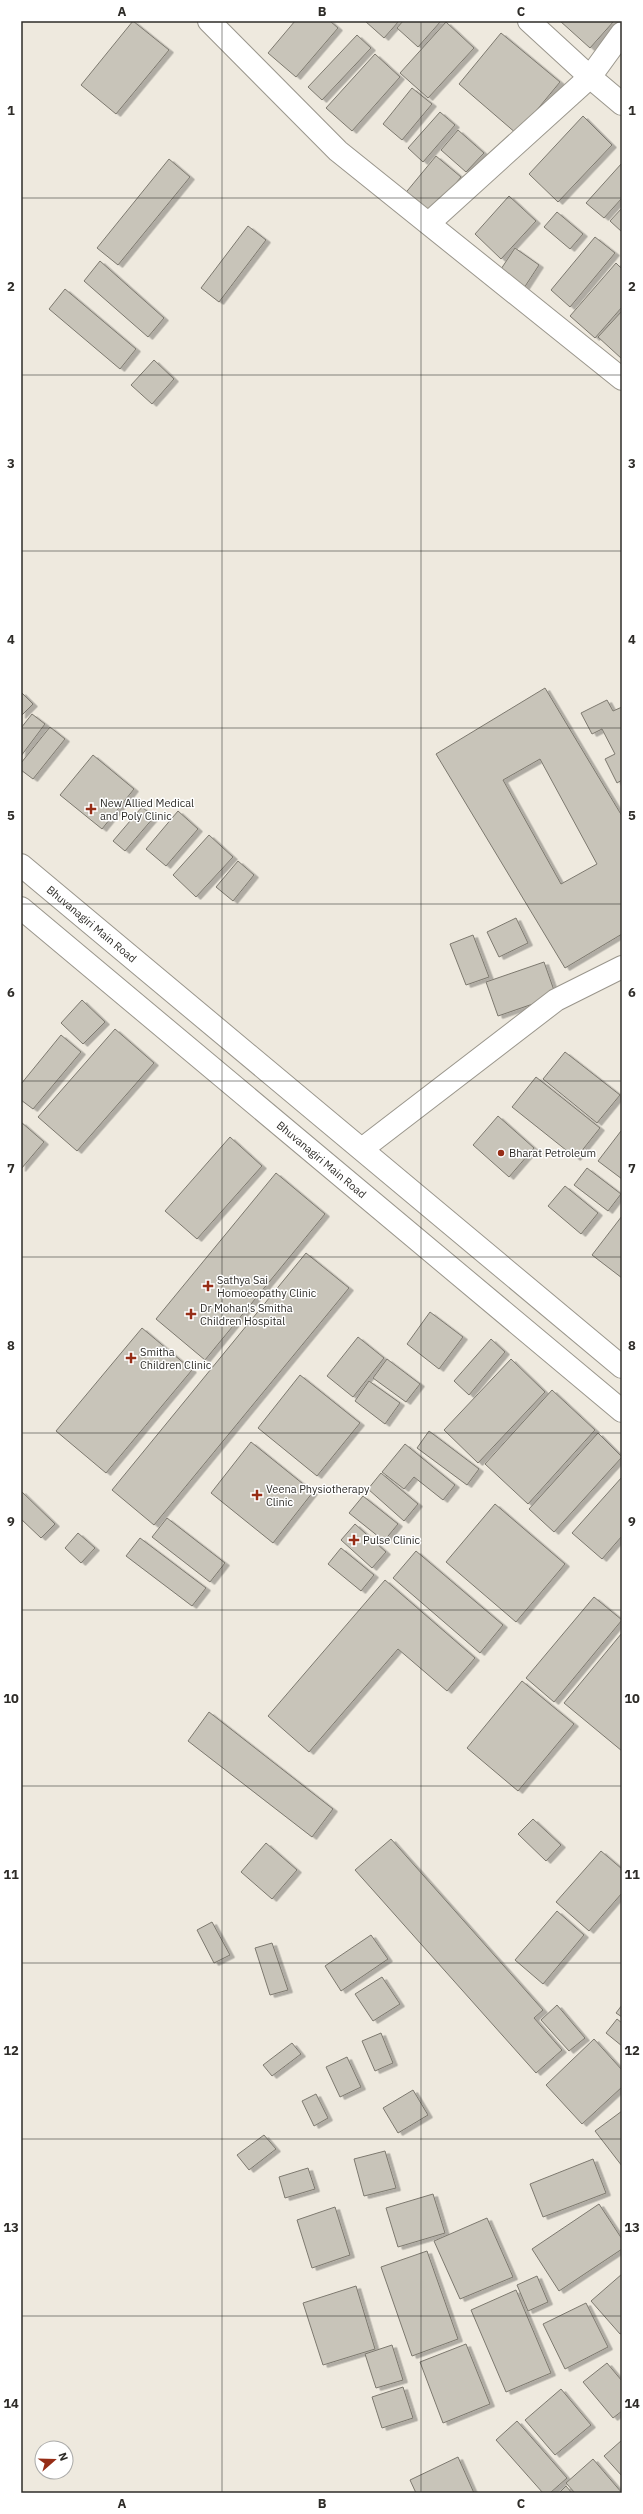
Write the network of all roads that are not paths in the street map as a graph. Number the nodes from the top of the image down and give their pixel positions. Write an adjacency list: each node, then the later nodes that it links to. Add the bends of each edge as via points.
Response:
1 (208, 21): 6 (main road, via 338,151)
2 (529, 21): 4 (main road)
3 (622, 33): 4 (main road)
4 (590, 77): 5 (main road); 6 (main road)
5 (622, 104)
6 (429, 223): 7 (main road)
7 (622, 378)
8 (21, 865): 11 (main road, Bhuvanagiri Main Road)
9 (21, 908): 13 (main road, Bhuvanagiri Main Road)
10 (622, 967): 11 (main road, via 556,1000)
11 (362, 1149): 12 (main road, Bhuvanagiri Main Road)
12 (622, 1367)
13 (622, 1411)

